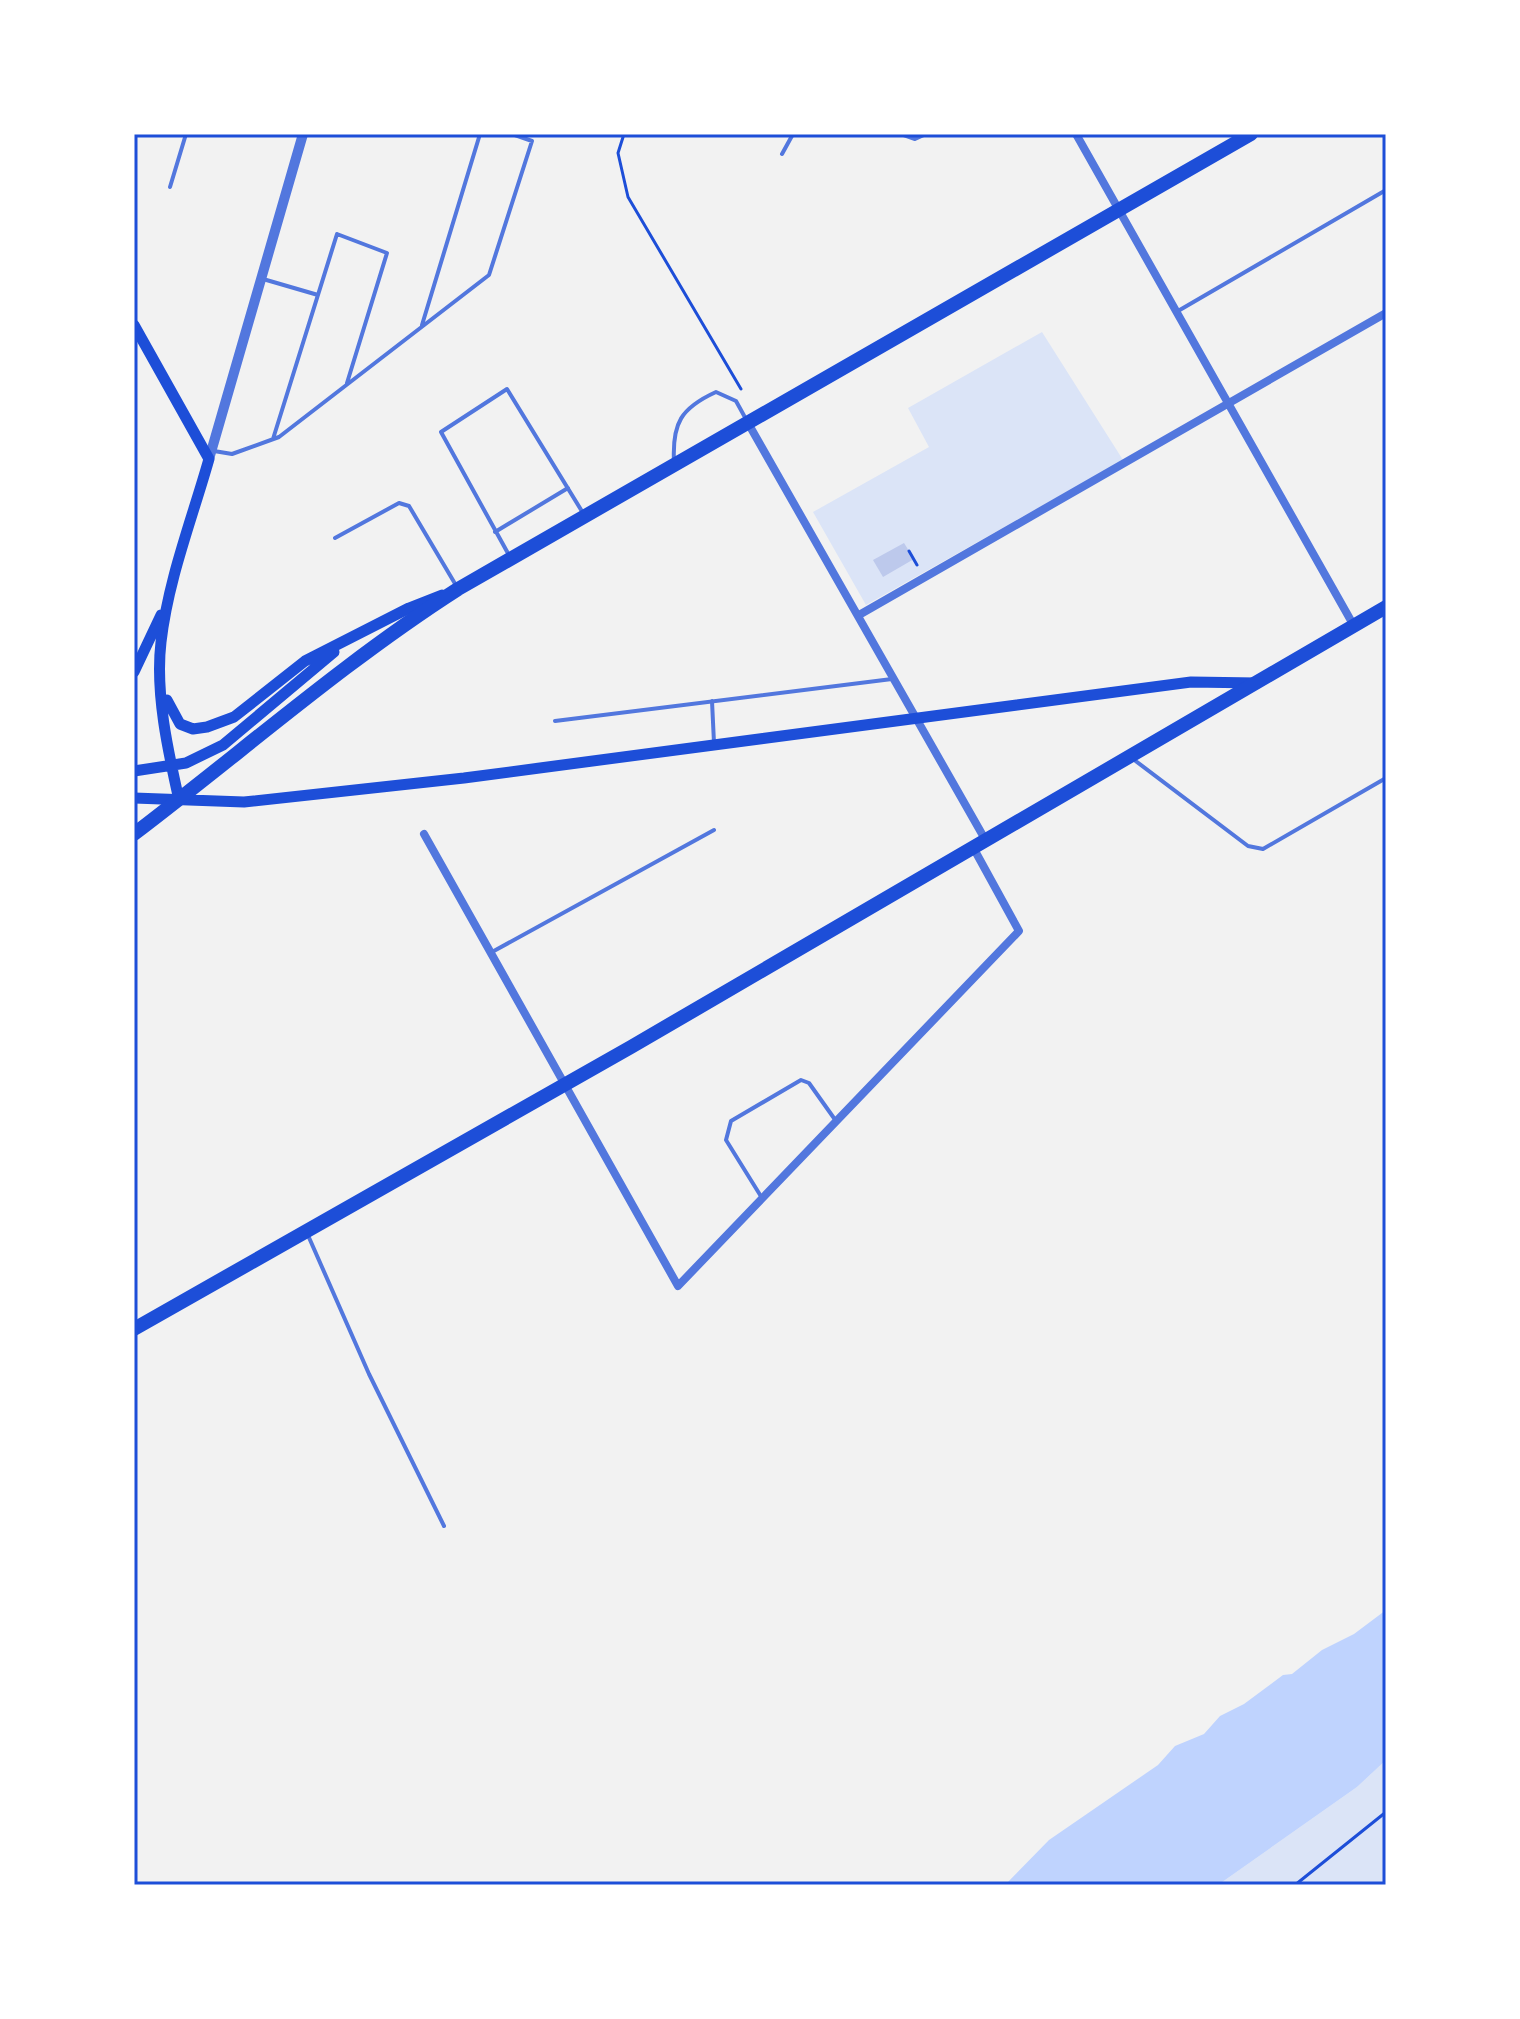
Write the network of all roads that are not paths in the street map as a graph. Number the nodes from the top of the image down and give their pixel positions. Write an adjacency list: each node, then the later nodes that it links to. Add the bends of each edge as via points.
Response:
1 (186, 134): 11 (lane)
2 (303, 134): 14 (street)
3 (480, 134): 19 (lane)
4 (512, 134): 19 (lane, via 532,141 489,275)
5 (793, 134): 10 (lane)
6 (901, 134): 7 (lane, via 915,139)
7 (926, 134)
8 (1076, 134): 13 (street)
9 (1251, 134): 13 (highway)
10 (782, 154)
11 (170, 187)
12 (1386, 190): 16 (lane)
13 (1119, 211): 16 (street); 22 (highway)
14 (262, 279): 15 (lane); 24 (street)
15 (318, 295): 20 (lane, via 337,234 387,253); 23 (lane)
16 (1178, 311): 21 (street)
17 (1386, 313): 21 (street)
18 (134, 325): 24 (main road)
19 (421, 327): 20 (lane)
20 (346, 385): 23 (lane)
21 (1231, 404): 34 (street); 35 (street)
22 (748, 423): 25 (highway); 25 (lane, via 736,401 716,392 696,401 676,423); 34 (street)
23 (273, 440): 24 (lane)
24 (211, 455): 32 (main road)
25 (674, 466): 27 (highway)
26 (568, 488): 27 (lane); 28 (lane); 28 (lane, via 507,389 441,432)
27 (584, 515): 30 (highway)
28 (494, 532): 30 (lane)
29 (335, 538): 31 (lane, via 399,503 409,506)
30 (511, 558): 31 (highway)
31 (458, 589): 36 (main road, via 409,608); 50 (highway, via 339,671)
32 (170, 596): 37 (main road); 40 (main road, via 160,646)
33 (1386, 607): 35 (highway)
34 (859, 615): 38 (street)
35 (1354, 626): 39 (highway)
36 (343, 644): 40 (main road, via 305,661 234,717 207,727 180,724); 46 (main road, via 223,745)
37 (134, 672)
38 (894, 679): 41 (lane); 42 (street)
39 (1258, 683): 42 (main road, via 1191,682); 45 (highway)
40 (162, 689): 46 (main road)
41 (712, 701): 43 (lane); 44 (lane)
42 (917, 718): 44 (main road); 54 (street)
43 (555, 721)
44 (714, 745): 50 (main road, via 244,802)
45 (1131, 757): 48 (lane, via 1248,846 1263,849); 54 (highway)
46 (172, 767): 47 (main road); 50 (main road)
47 (134, 771)
48 (1386, 778)
49 (134, 798): 50 (main road)
50 (179, 800): 52 (highway)
51 (714, 830): 55 (lane)
52 (134, 834)
53 (424, 834): 55 (street)
54 (980, 845): 56 (highway); 57 (street, via 1019,931)
55 (489, 954): 56 (street)
56 (561, 1084): 58 (street, via 678,1286); 59 (highway)
57 (837, 1123): 58 (street); 58 (lane, via 809,1083 801,1080 731,1121 726,1140)
58 (762, 1198)
59 (306, 1231): 60 (highway); 61 (lane, via 364,1365)
60 (134, 1329)
61 (444, 1526)

